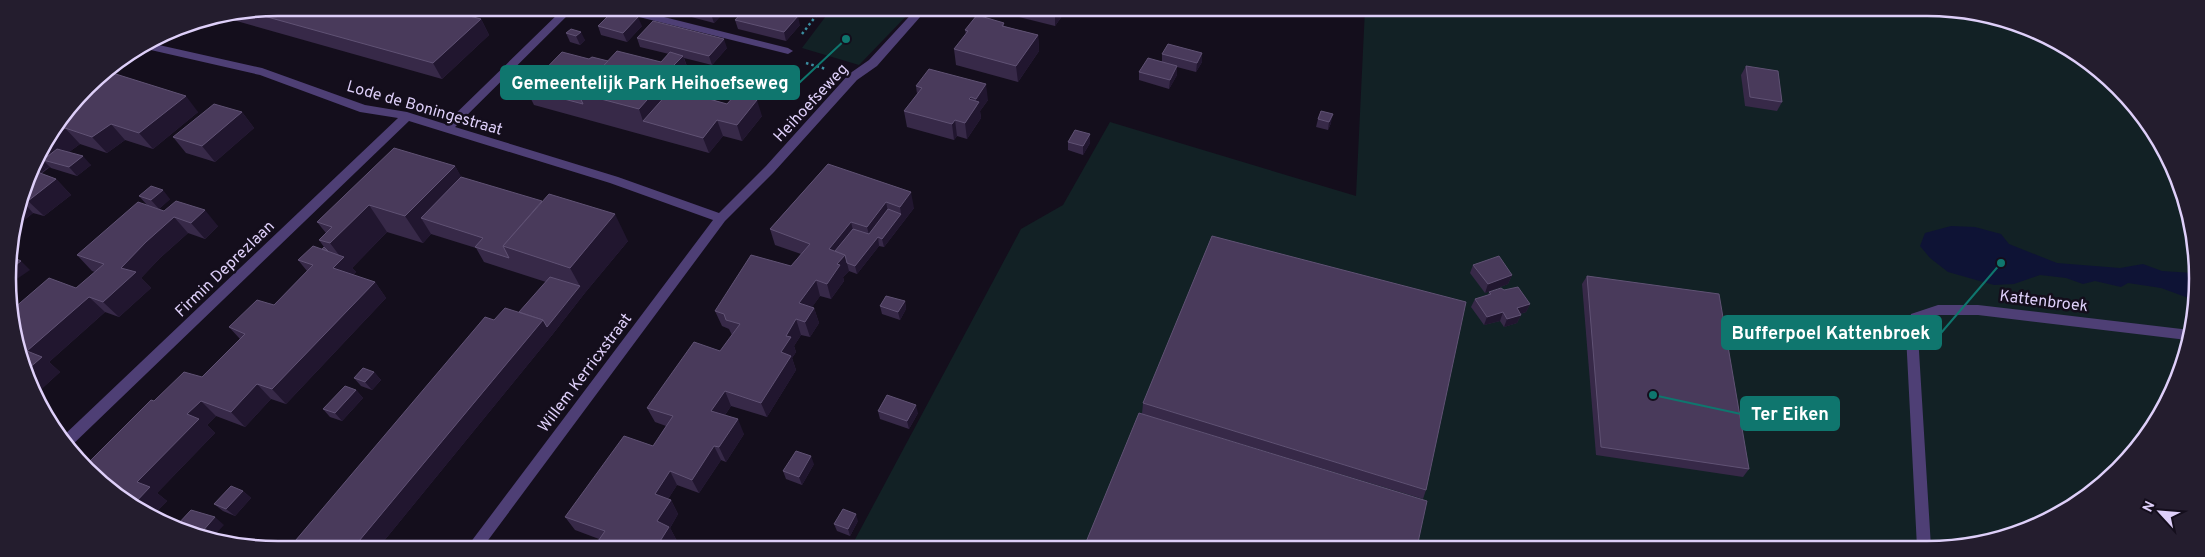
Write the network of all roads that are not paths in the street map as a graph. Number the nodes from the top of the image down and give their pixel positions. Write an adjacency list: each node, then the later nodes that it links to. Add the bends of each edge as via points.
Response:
1 (562, 16): 7 (street)
2 (647, 16): 5 (street)
3 (915, 16): 8 (street, Heihoefseweg)
4 (154, 48): 6 (street, Lode de Boningestraat, via 262,72 364,109)
5 (788, 51)
6 (407, 116): 7 (street, Lode de Boningestraat); 10 (street, Firmin Deprezlaan)
7 (446, 129): 8 (street, Lode de Boningestraat, via 614,180)
8 (721, 218): 11 (street, Willem Kerricxstraat)
9 (2183, 334): 12 (street, Kattenbroek, via 1978,310 1938,310 1916,318 1912,335)
10 (70, 438)
11 (479, 541)
12 (1924, 541)

